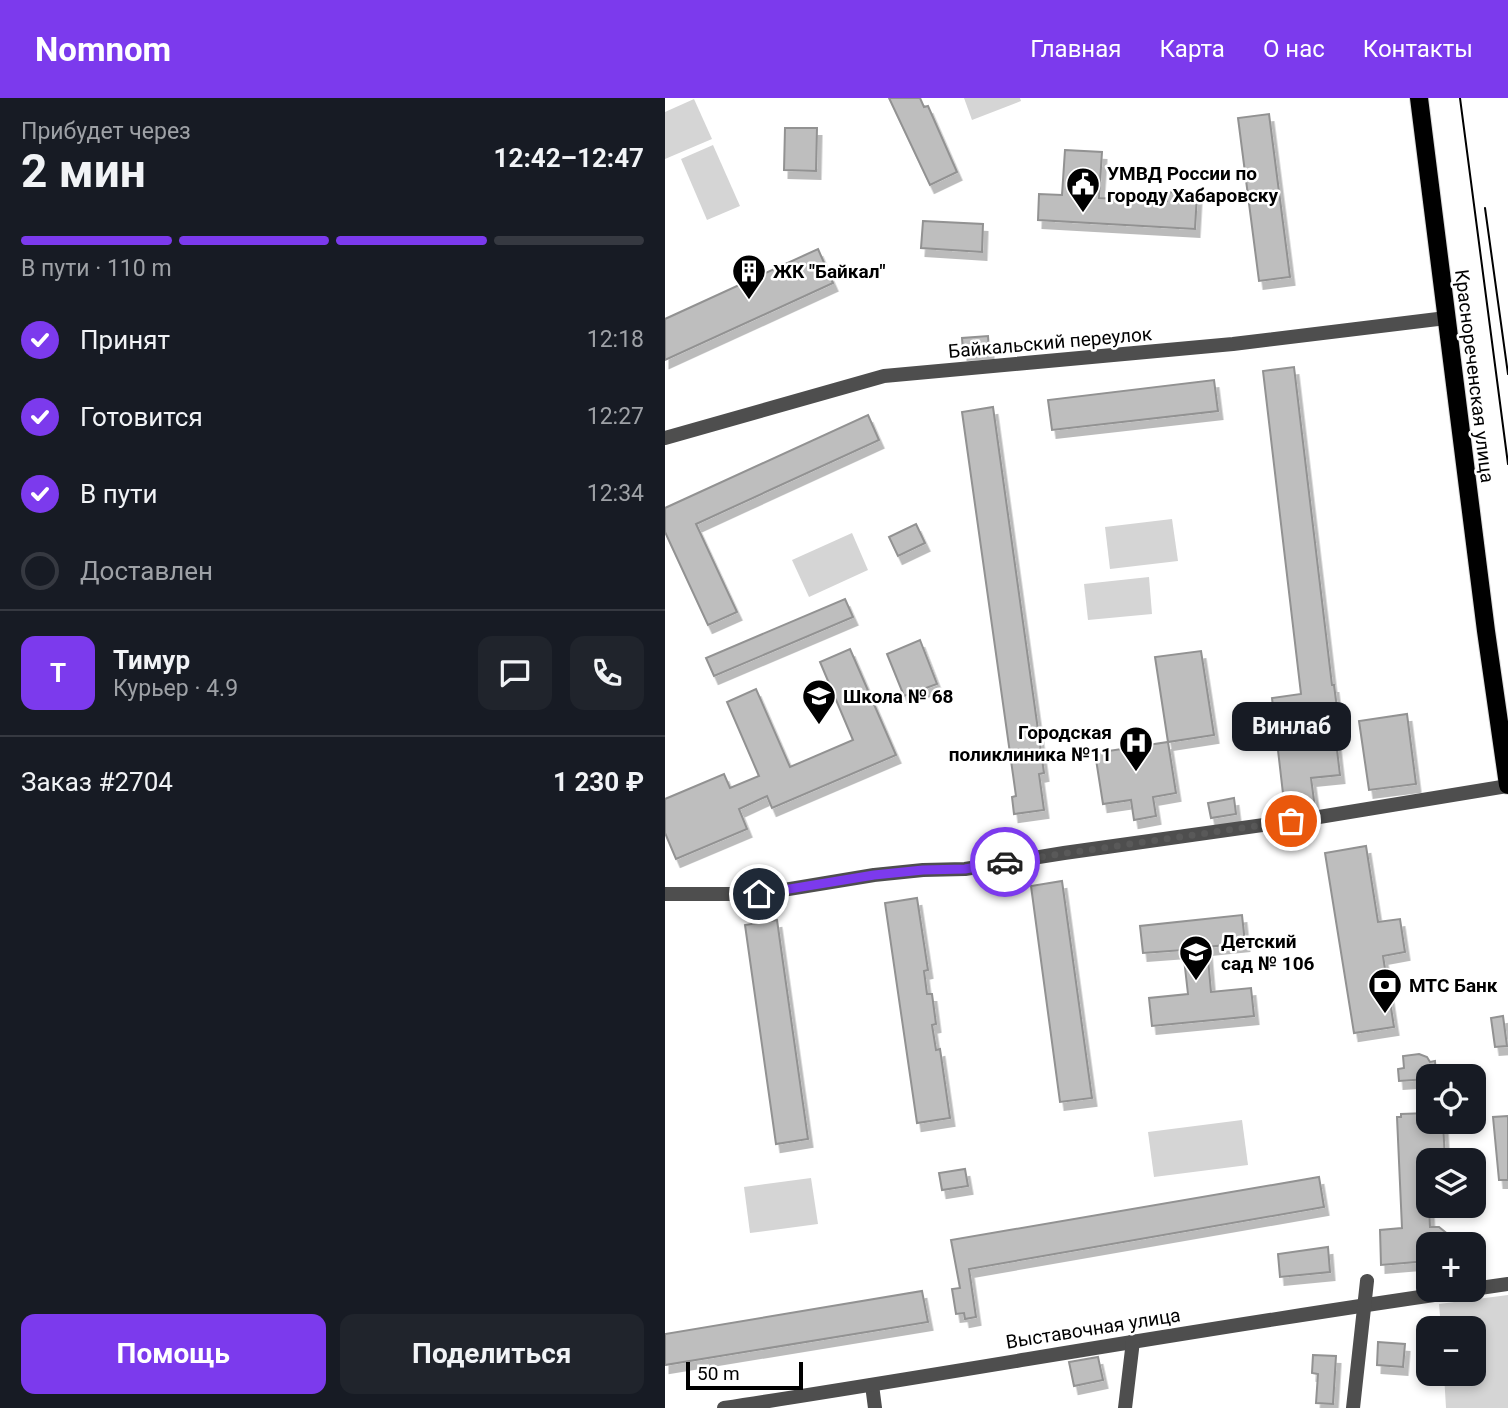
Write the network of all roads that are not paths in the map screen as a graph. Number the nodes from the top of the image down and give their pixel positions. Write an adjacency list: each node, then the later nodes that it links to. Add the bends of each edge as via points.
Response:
1 (1419, 98): 2 (main road, Краснореченская улица)
2 (1446, 318): 3 (street, Байкальский переулок, via 1233,344 884,376); 4 (main road, Краснореченская улица)
3 (665, 438)
4 (1508, 785): 5 (street, via 965,869 874,875 759,894)
5 (665, 894)
6 (1367, 1281): 10 (street)
7 (1508, 1284): 8 (street, Выставочная улица)
8 (1486, 1287)
9 (1416, 1297): 10 (street, Выставочная улица)
10 (1364, 1305): 11 (street, Выставочная улица); 16 (street)
11 (1133, 1340): 12 (street, Выставочная улица); 15 (street)
12 (872, 1385): 13 (street, Выставочная улица); 14 (street)
13 (724, 1408)
14 (875, 1408)
15 (1125, 1408)
16 (1353, 1408)

